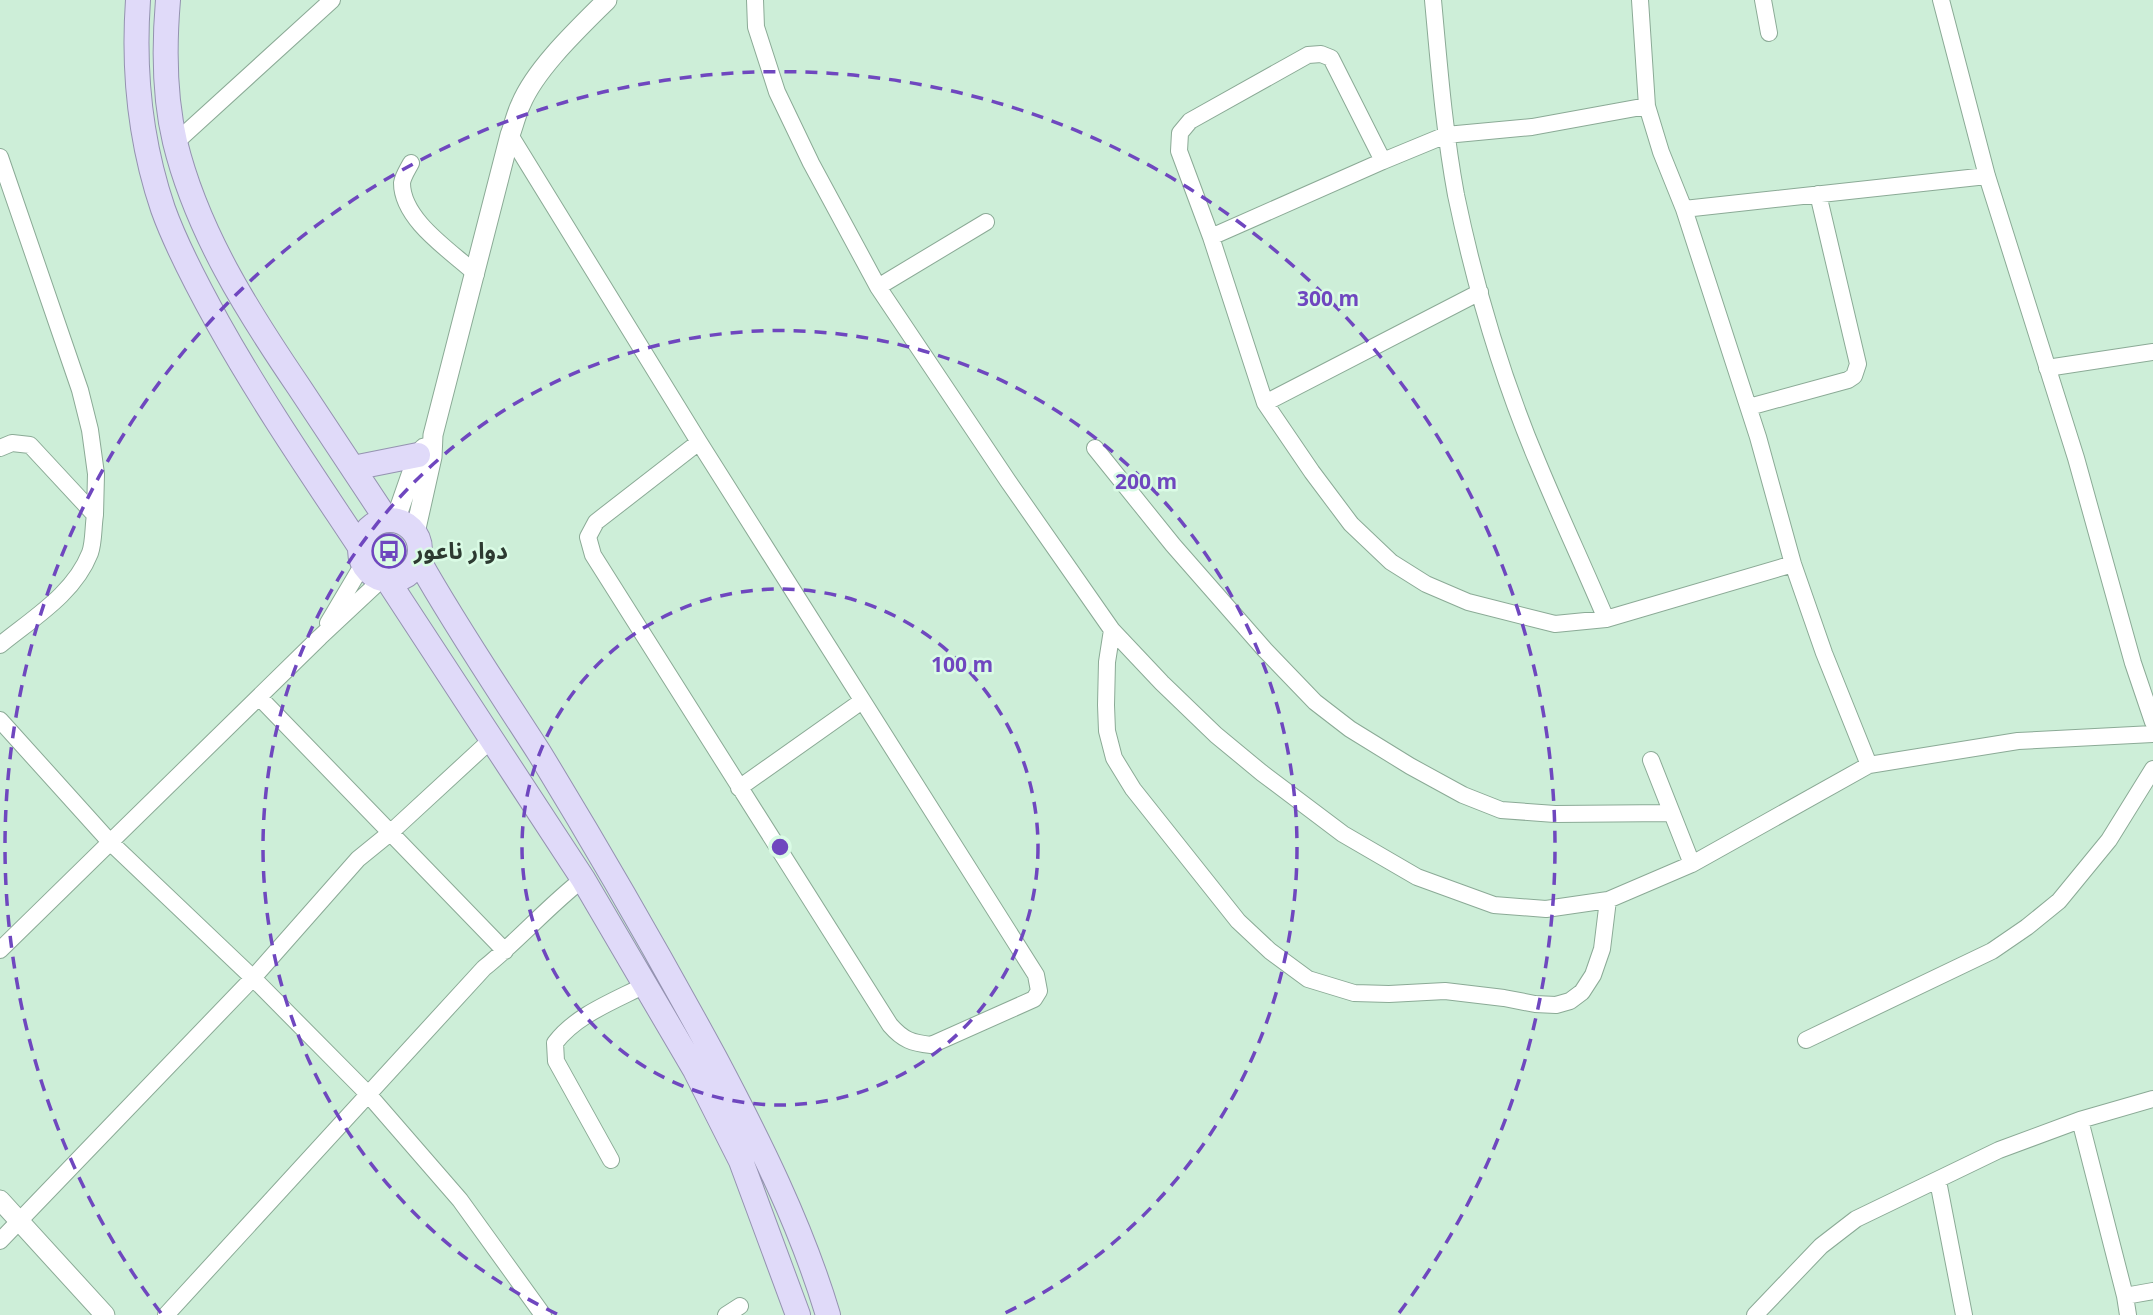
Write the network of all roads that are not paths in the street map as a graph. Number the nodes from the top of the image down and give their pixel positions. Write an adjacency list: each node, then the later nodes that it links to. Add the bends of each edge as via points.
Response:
1 (138, 0): 40 (main road, via 137,89 164,210 201,293 240,362)
2 (168, 0): 14 (main road, via 165,72)
3 (332, 0): 14 (street)
4 (607, 0): 12 (street, via 531,86)
5 (755, 0): 24 (street, via 756,27 777,92)
6 (1433, 0): 13 (street)
7 (1640, 0): 11 (street)
8 (1763, 0): 10 (street)
9 (1941, 0): 18 (street)
10 (1769, 33)
11 (1647, 107): 13 (street, via 1532,127); 20 (street)
12 (510, 135): 23 (street); 31 (street)
13 (1446, 135): 16 (street); 25 (street)
14 (175, 143): 35 (main road, via 192,197 228,272)
15 (0, 157): 36 (street, via 80,390 96,474)
16 (1382, 160): 22 (street); 22 (street, via 1331,58 1308,54 1190,121 1180,133 1179,151)
17 (411, 163): 23 (street, via 402,180 404,200 414,218)
18 (1987, 176): 19 (street); 27 (street)
19 (1818, 194): 20 (street); 29 (street, via 1858,364 1849,380)
20 (1684, 209): 29 (street)
21 (986, 222): 24 (street)
22 (1211, 237): 28 (street)
23 (476, 274): 30 (street)
24 (878, 287): 42 (street)
25 (1480, 292): 28 (street); 41 (street, via 1538,463)
26 (2153, 352): 27 (street)
27 (2047, 368): 48 (street)
28 (1265, 403): 41 (street, via 1352,524 1391,562 1468,602 1555,624)
29 (1749, 407): 39 (street)
30 (433, 435): 34 (street); 37 (street, via 432,457)
31 (699, 442): 46 (street); 54 (street, via 596,522 588,537 593,555)
32 (1094, 447): 55 (street, via 1265,650 1315,702 1350,729 1463,795 1501,810)
33 (0, 448): 36 (street, via 12,443 30,445)
34 (418, 455): 35 (main road); 37 (street)
35 (353, 468): 37 (main road)
36 (95, 515): 44 (street, via 91,550 71,584)
37 (399, 525): 38 (main road, via 420,547); 40 (main road, via 374,525 365,534)
38 (419, 561): 40 (main road, via 407,576); 80 (main road, via 632,906 678,990 785,1198)
39 (1793, 564): 41 (street); 52 (street)
40 (373, 568): 43 (street); 43 (street); 50 (main road)
41 (1606, 619)
42 (1112, 630): 60 (street, via 1216,735 1262,774 1343,834 1417,877 1494,905 1546,909); 60 (street, via 1106,705 1114,758 1133,789 1238,920 1308,979 1354,993 1445,991 1556,1005 1582,992 1593,975 1602,949)
43 (320, 637): 45 (street)
44 (0, 645)
45 (259, 697): 56 (street); 57 (street)
46 (862, 701): 54 (street); 54 (street, via 1036,975 1039,991 1034,999 931,1045 901,1038)
47 (0, 720): 57 (street)
48 (2153, 722)
49 (2153, 734): 52 (street, via 2018,741)
50 (492, 740): 56 (street); 59 (main road)
51 (1651, 760): 55 (street)
52 (1869, 765): 58 (street)
53 (2153, 769): 65 (street, via 2109,840 2059,901 2027,927 1992,951)
54 (739, 788)
55 (1672, 813): 58 (street)
56 (390, 833): 62 (street); 63 (street, via 358,859)
57 (110, 842): 61 (street); 63 (street)
58 (1692, 864): 60 (street)
59 (583, 879): 62 (street, via 554,901); 64 (main road)
60 (1608, 900)
61 (0, 950)
62 (505, 951): 66 (street)
63 (253, 978): 66 (street); 72 (street)
64 (645, 985): 69 (street, via 579,1021 555,1044 556,1061); 79 (main road, via 741,1161)
65 (1806, 1040)
66 (368, 1094): 77 (street); 78 (street, via 460,1200)
67 (2153, 1099): 68 (street)
68 (2080, 1120): 70 (street, via 1999,1150); 75 (street)
69 (611, 1160)
70 (1938, 1181): 81 (street, via 1856,1219 1821,1246); 82 (street)
71 (0, 1199): 72 (street)
72 (18, 1221): 73 (street); 76 (street)
73 (0, 1241)
74 (2153, 1291): 75 (street)
75 (2125, 1296): 83 (street)
76 (105, 1315)
77 (166, 1315)
78 (543, 1315)
79 (798, 1315)
80 (828, 1315)
81 (1755, 1315)
82 (1964, 1315)
83 (2127, 1315)

